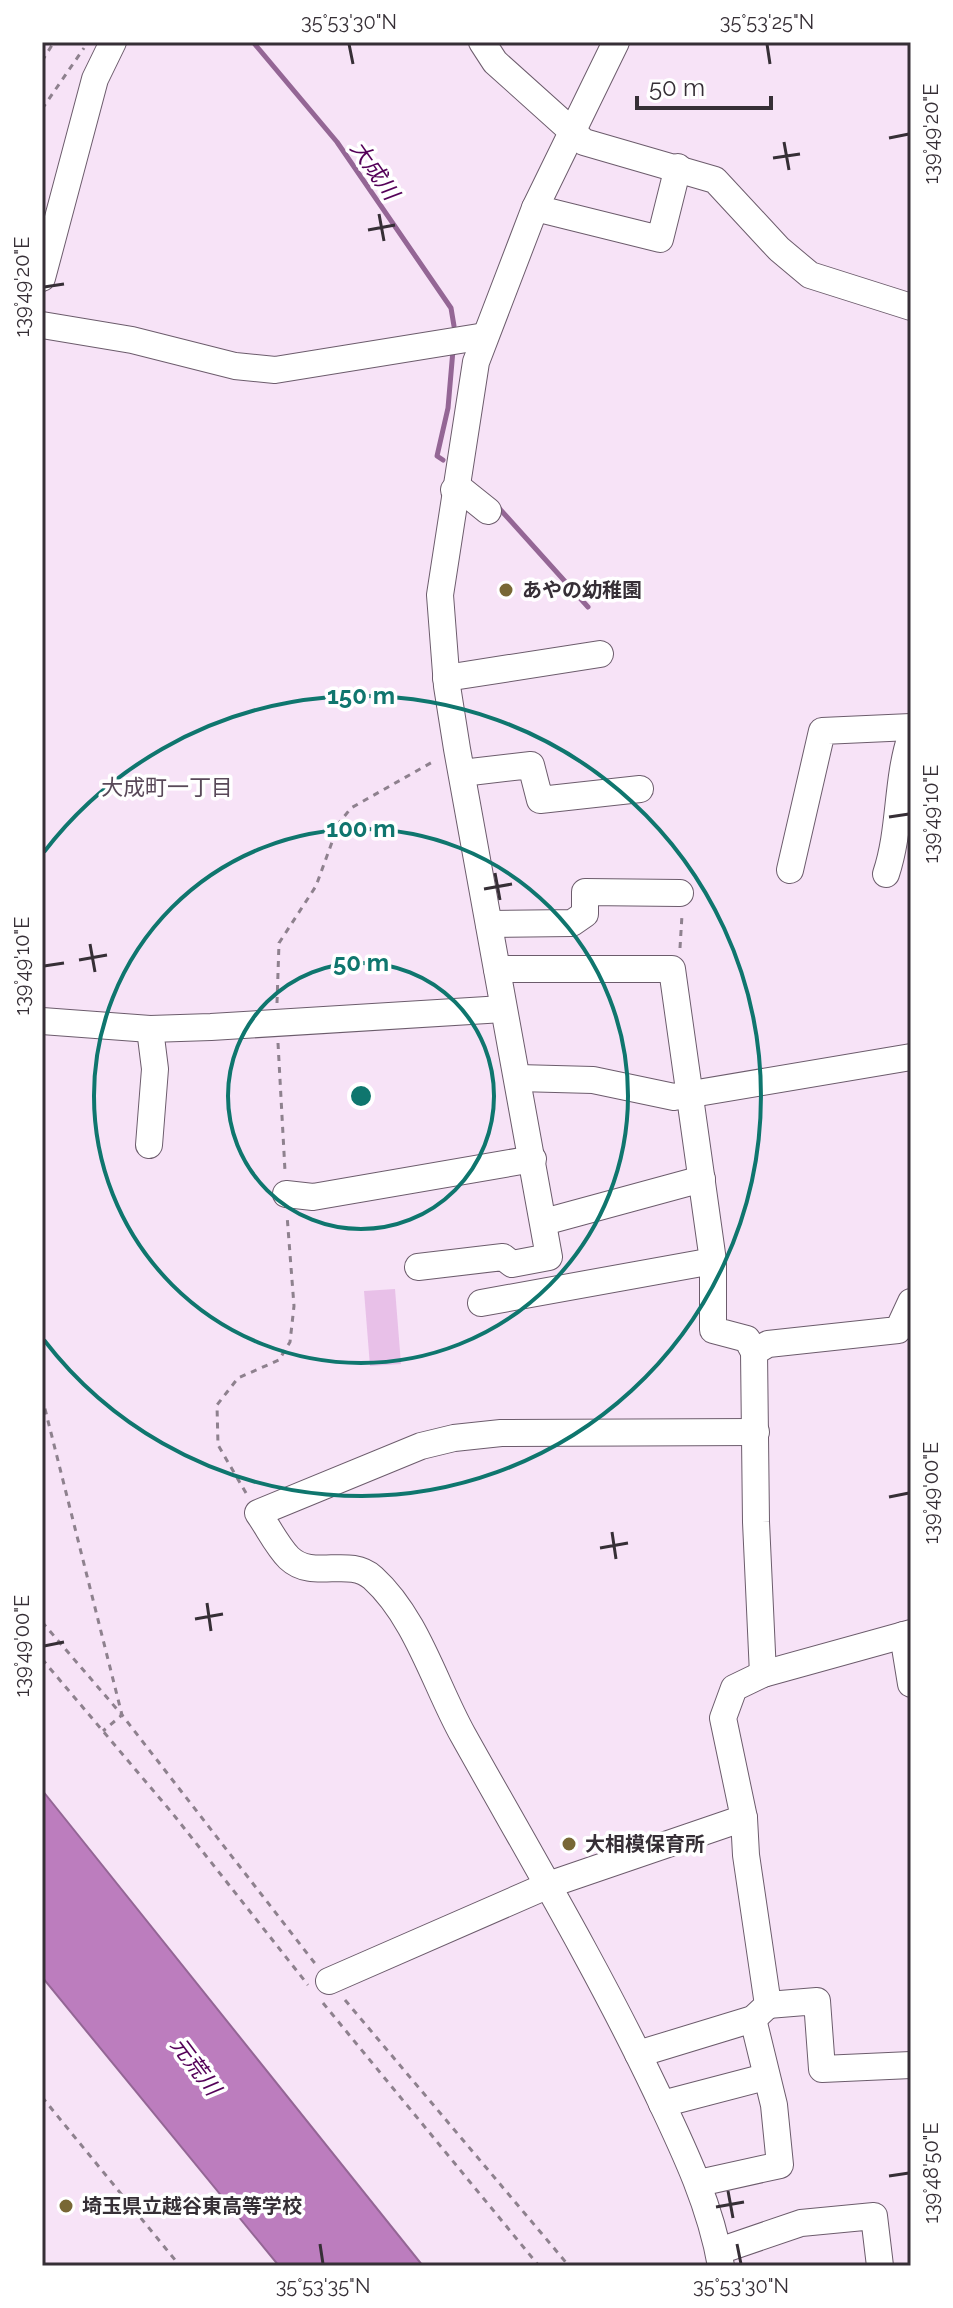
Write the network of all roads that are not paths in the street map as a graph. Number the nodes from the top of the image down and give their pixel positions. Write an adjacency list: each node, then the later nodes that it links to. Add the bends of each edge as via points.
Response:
1 (113, 42): 7 (street, via 95,79)
2 (482, 42): 4 (street, via 495,62)
3 (616, 42): 4 (street)
4 (570, 131): 5 (street, via 584,142); 6 (street)
5 (678, 167): 6 (street, via 660,239); 8 (street, via 715,180 810,275)
6 (535, 208): 10 (street)
7 (42, 278)
8 (911, 307)
9 (42, 325): 10 (street, via 275,370)
10 (485, 336): 11 (street)
11 (454, 490): 12 (street); 14 (street, via 440,595)
12 (488, 511)
13 (600, 654): 14 (street)
14 (446, 678): 17 (street)
15 (911, 727): 19 (street, via 822,731)
16 (911, 736): 20 (street)
17 (460, 761): 18 (street, via 531,765 540,800); 22 (street)
18 (640, 789)
19 (790, 870)
20 (886, 874)
21 (680, 893): 22 (street, via 585,892 585,914 572,923)
22 (489, 924): 23 (street)
23 (497, 969): 24 (street); 29 (street, via 672,969)
24 (503, 1009): 26 (street); 28 (street)
25 (42, 1021): 26 (street)
26 (150, 1029): 30 (street, via 155,1069)
27 (911, 1057): 29 (street)
28 (518, 1078): 29 (street, via 593,1080 674,1097); 31 (street)
29 (689, 1095): 32 (street)
30 (149, 1145)
31 (533, 1159): 33 (street, via 313,1197); 34 (street)
32 (702, 1179): 34 (street); 35 (street)
33 (286, 1194)
34 (544, 1222): 36 (street, via 549,1257 512,1264 503,1257)
35 (713, 1261): 38 (street); 39 (street, via 713,1330 747,1339)
36 (418, 1267)
37 (911, 1302): 39 (street, via 898,1330 768,1344)
38 (481, 1303)
39 (754, 1352): 40 (street)
40 (756, 1432): 42 (street); 45 (street, via 501,1433 454,1438 421,1446 258,1513 290,1559 311,1569 358,1568 373,1578 404,1618 462,1733)
41 (907, 1634): 42 (street); 43 (street)
42 (763, 1674): 44 (street, via 734,1688 723,1718)
43 (911, 1684)
44 (744, 1818): 45 (street); 47 (street)
45 (551, 1884): 46 (street); 48 (street)
46 (319, 1989)
47 (761, 2012): 48 (street); 49 (street, via 817,2001 822,2069); 50 (street)
48 (638, 2054): 51 (street)
49 (911, 2065)
50 (765, 2077): 51 (street); 52 (street, via 774,2105 780,2165)
51 (662, 2104): 52 (street)
52 (699, 2183): 53 (street)
53 (720, 2259): 54 (street, via 801,2223 874,2216)
54 (880, 2266)

